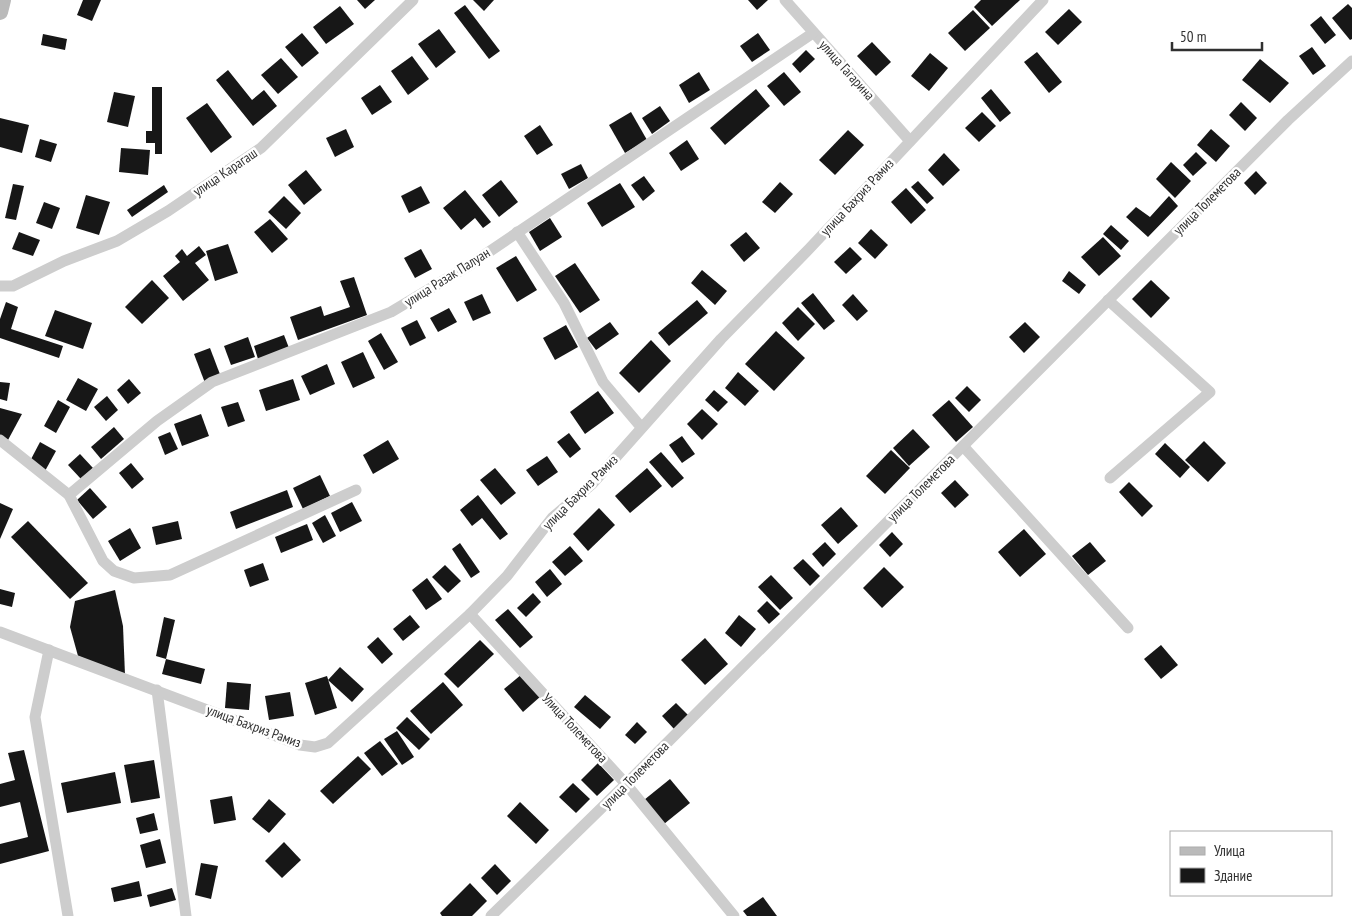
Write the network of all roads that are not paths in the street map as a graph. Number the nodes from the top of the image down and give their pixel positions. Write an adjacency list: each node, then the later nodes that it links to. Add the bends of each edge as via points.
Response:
1 (3, 0): 5 (main road)
2 (413, 0): 10 (street, улица Карагаш, via 260,148 168,211 117,241 64,261 13,286)
3 (785, 0): 6 (street, улица Гагарина)
4 (1043, 0): 8 (street, улица Бахриз Рамиз)
5 (0, 12)
6 (813, 32): 8 (street, улица Гагарина); 9 (street, улица Разак Палуан)
7 (1352, 61): 11 (street, улица Толеметова, via 1288,120)
8 (910, 140): 12 (street, улица Бахриз Рамиз)
9 (517, 232): 12 (street, via 564,303 603,382); 17 (street, улица Разак Палуан, via 391,312 212,382 158,421)
10 (0, 286)
11 (1108, 300): 14 (street, улица Толеметова); 15 (street, via 1210,392)
12 (641, 427): 18 (street, улица Бахриз Рамиз, via 592,484 552,518 507,576)
13 (0, 440): 17 (street)
14 (963, 446): 19 (street); 23 (street, улица Толеметова)
15 (1110, 478)
16 (356, 490): 17 (street, via 170,575 134,578 114,571 103,561)
17 (69, 495)
18 (470, 614): 22 (street, улица Бахриз Рамиз, via 328,742 315,747 300,745); 23 (street, Улица Толеметова)
19 (1128, 628)
20 (0, 632): 21 (street, улица Бахриз Рамиз)
21 (49, 650): 22 (street, улица Бахриз Рамиз); 24 (street, via 35,717)
22 (157, 690): 25 (street)
23 (626, 784): 26 (street, улица Толеметова); 27 (street, Улица Толеметова)
24 (68, 916)
25 (186, 916)
26 (491, 916)
27 (734, 916)

